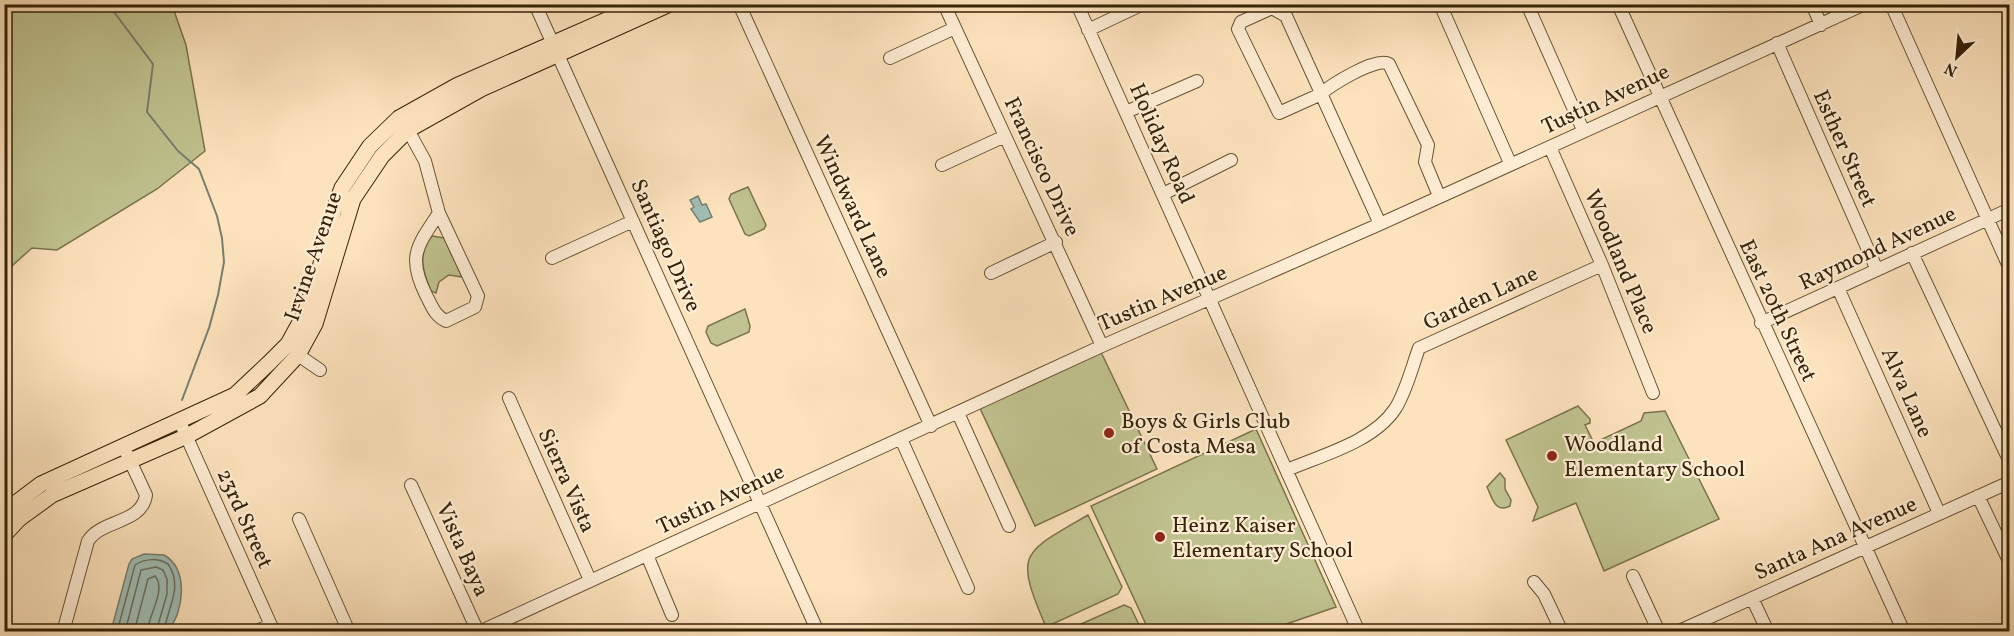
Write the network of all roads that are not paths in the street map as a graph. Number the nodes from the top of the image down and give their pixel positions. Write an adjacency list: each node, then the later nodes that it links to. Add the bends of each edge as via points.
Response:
1 (535, 4): 18 (street, Santiago Drive)
2 (643, 4): 18 (main road, Irvine Avenue)
3 (670, 4): 18 (main road, Irvine Avenue)
4 (739, 4): 55 (street, Windward Lane)
5 (944, 4): 15 (street, Francisco Drive)
6 (1077, 4): 16 (street, Holiday Road)
7 (1143, 4): 16 (street)
8 (1440, 4): 30 (street)
9 (1527, 4): 26 (street)
10 (1618, 4): 23 (street, East 20th Street)
11 (1812, 4): 14 (street)
12 (1864, 4): 14 (street, Tustin Avenue)
13 (1891, 4): 36 (street)
14 (1821, 25): 17 (street, Tustin Avenue)
15 (955, 28): 19 (street); 27 (street, Francisco Drive)
16 (1088, 30): 24 (street, Holiday Road)
17 (1777, 43): 23 (street, Tustin Avenue); 44 (street, Esther Street)
18 (555, 50): 21 (main road, Irvine Avenue); 25 (main road, Irvine Avenue); 37 (street, Santiago Drive)
19 (890, 58)
20 (1197, 81): 24 (street)
21 (458, 86): 25 (main road, via 448,97 415,115); 56 (main road, Irvine Avenue, via 399,118 381,134 342,188 313,292 288,344 235,395)
22 (1322, 96): 22 (street, via 1280,10 1272,8 1241,22 1238,29 1276,111); 33 (street, via 1331,85 1380,62 1389,64 1428,145 1425,162); 38 (street)
23 (1659, 96): 26 (street, Tustin Avenue); 48 (street, East 20th Street)
24 (1126, 112): 32 (street, Holiday Road)
25 (408, 130): 35 (street, via 425,161); 50 (main road, Irvine Avenue, via 382,156 353,199 324,303)
26 (1583, 130): 28 (street, Tustin Avenue)
27 (1005, 136): 31 (street); 39 (street, Francisco Drive)
28 (1550, 147): 30 (street, Tustin Avenue); 42 (street, Woodland Place)
29 (1232, 160): 32 (street)
30 (1510, 163): 33 (street, Tustin Avenue)
31 (942, 165)
32 (1163, 194): 47 (street, Holiday Road)
33 (1439, 195): 38 (street, Tustin Avenue)
34 (2010, 209): 36 (street, Raymond Avenue)
35 (439, 213): 35 (street, via 416,249 414,262 416,276 437,316 446,321 475,307 478,296)
36 (1987, 219): 40 (street, Raymond Avenue); 43 (street)
37 (633, 221): 41 (street); 64 (street, Santiago Drive)
38 (1380, 224): 47 (street, Tustin Avenue)
39 (1056, 242): 45 (street); 49 (street, Francisco Drive)
40 (1912, 254): 44 (street, Raymond Avenue); 59 (street)
41 (552, 258)
42 (1602, 265): 52 (street, Woodland Place); 60 (street, Garden Lane, via 1419,348 1396,408 1380,426)
43 (2010, 269)
44 (1877, 270): 46 (street, Raymond Avenue)
45 (991, 273)
46 (1838, 288): 48 (street, Raymond Avenue); 66 (street, Alva Lane)
47 (1211, 299): 49 (street, Tustin Avenue); 60 (street, Holiday Road)
48 (1761, 323): 70 (street, East 20th Street)
49 (1102, 346): 54 (street, Tustin Avenue)
50 (298, 356): 51 (street); 56 (main road, Irvine Avenue, via 260,396)
51 (320, 370)
52 (1653, 393)
53 (509, 398): 74 (street, Sierra Vista)
54 (958, 413): 55 (street, Tustin Avenue); 68 (street)
55 (931, 426): 57 (street, Tustin Avenue)
56 (183, 429): 58 (main road, Irvine Avenue); 79 (street, 23rd Street)
57 (901, 439): 64 (street, Tustin Avenue); 76 (street)
58 (127, 453): 65 (main road, Irvine Avenue, via 41,484); 69 (main road, Irvine Avenue, via 52,495); 81 (street, via 146,495 145,502 139,511 96,531 88,541)
59 (2010, 462)
60 (1287, 470): 86 (street, Holiday Road)
61 (2010, 482): 63 (street, Santa Ana Avenue)
62 (411, 485): 84 (street, Vista Baya)
63 (1978, 496): 66 (street, Santa Ana Avenue); 72 (street)
64 (760, 502): 71 (street, Tustin Avenue); 85 (street, Santiago Drive)
65 (4, 512)
66 (1939, 513): 70 (street, Santa Ana Avenue)
67 (299, 519): 83 (street)
68 (1008, 526)
69 (4, 535)
70 (1866, 548): 77 (street, Santa Ana Avenue); 90 (street, East 20th Street)
71 (647, 555): 74 (street, Tustin Avenue); 78 (street)
72 (2010, 563)
73 (1633, 576): 88 (street)
74 (590, 580): 84 (street, Tustin Avenue)
75 (1534, 582): 87 (street)
76 (968, 588)
77 (1752, 598): 80 (street, Santa Ana Avenue); 89 (street)
78 (672, 615)
79 (272, 628): 82 (street)
80 (1678, 631)
81 (63, 632)
82 (254, 632)
83 (349, 632)
84 (478, 632)
85 (819, 632)
86 (1359, 632)
87 (1562, 632)
88 (1659, 632)
89 (1768, 632)
90 (1904, 632)

